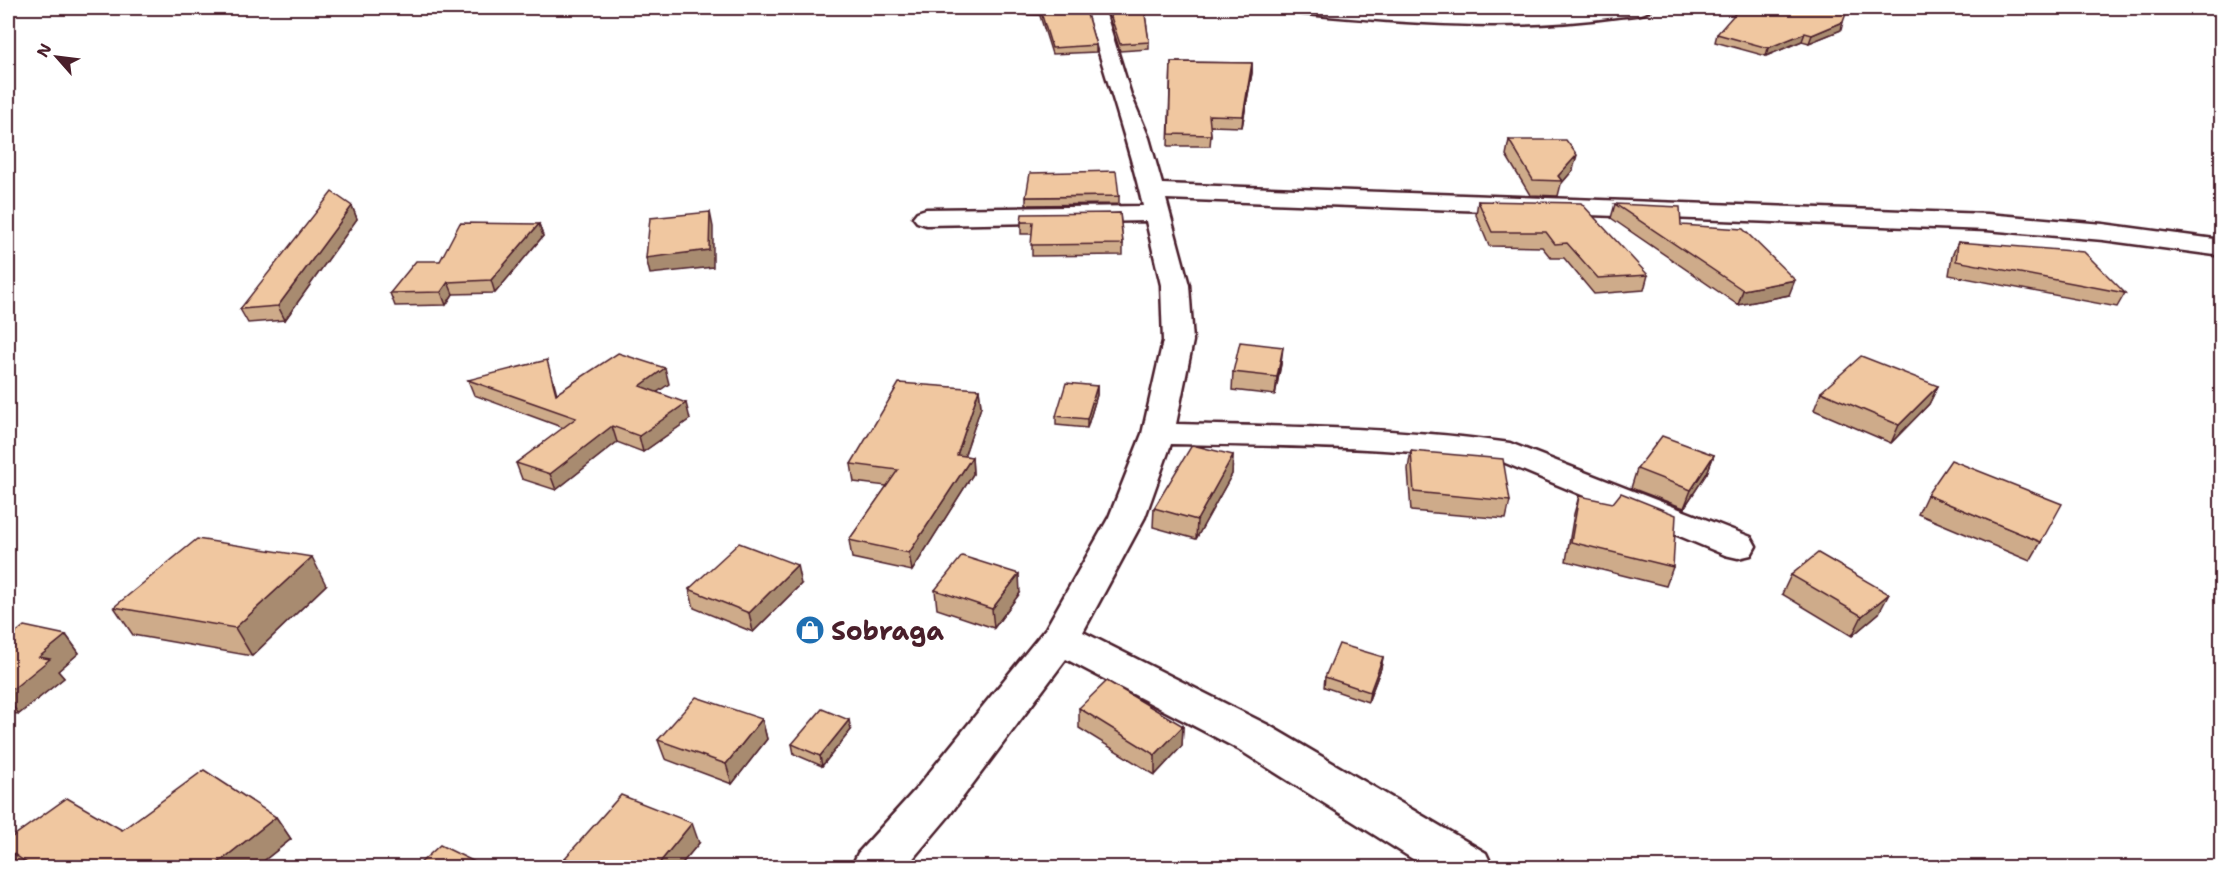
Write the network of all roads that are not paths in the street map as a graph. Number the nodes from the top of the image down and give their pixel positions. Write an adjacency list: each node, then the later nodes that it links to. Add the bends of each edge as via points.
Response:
1 (1024, 8): 4 (street)
2 (1295, 8): 3 (street, via 1451,21)
3 (1642, 8)
4 (1095, 9): 5 (street)
5 (1154, 202): 6 (street); 7 (street, via 1987,222); 8 (street, via 1175,285 1178,341)
6 (926, 217)
7 (2222, 248)
8 (1158, 434): 9 (street, via 1317,437 1510,453); 10 (street, via 1127,517)
9 (1738, 546)
10 (1060, 638): 11 (street, via 932,803); 12 (street, via 1253,738)
11 (875, 867)
12 (1469, 867)

